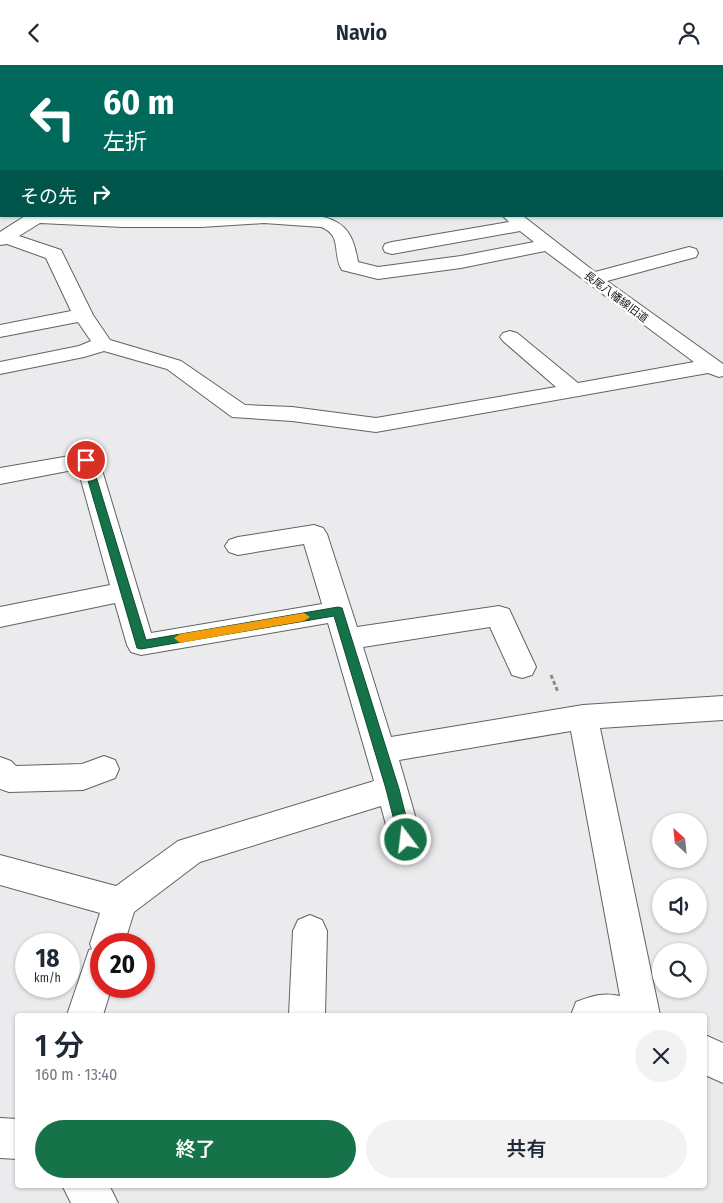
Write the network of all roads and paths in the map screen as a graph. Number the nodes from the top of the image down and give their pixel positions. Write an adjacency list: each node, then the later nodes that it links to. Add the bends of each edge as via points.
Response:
1 (201, 219): 3 (street, via 123,222 36,217); 4 (street, via 264,218 323,222 334,226 346,244 349,266 378,273)
2 (518, 221): 4 (street, 長尾八幡線旧道); 5 (street, via 456,239)
3 (3, 239): 8 (street, via 54,254)
4 (550, 245): 7 (street, 長尾八幡線旧道)
5 (392, 247)
6 (690, 253): 7 (street)
7 (592, 279): 12 (street, 長尾八幡線旧道)
8 (93, 328): 9 (street); 11 (street, via 84,351); 13 (street, via 174,365 240,412 292,414 376,425)
9 (0, 331)
10 (510, 337): 13 (street)
11 (0, 368)
12 (716, 370): 13 (street)
13 (573, 390)
14 (0, 477): 16 (street, via 86,460)
15 (238, 546): 17 (street, via 314,534)
16 (125, 591): 17 (street, via 141,645); 18 (street)
17 (338, 611): 19 (street)
18 (0, 617)
19 (347, 639): 20 (street, via 499,616); 23 (street)
20 (522, 667): 22 (path, via 550,673)
21 (723, 708): 22 (street)
22 (577, 718): 23 (street); 37 (street)
23 (381, 751): 26 (street)
24 (104, 769): 25 (street, via 83,777)
25 (3, 781)
26 (392, 789): 27 (street); 29 (street, via 190,851)
27 (406, 840)
28 (0, 870): 29 (street)
29 (120, 903): 31 (street)
30 (310, 931): 34 (street)
31 (110, 933)
32 (90, 998): 33 (street)
33 (86, 1013)
34 (307, 1013)
35 (598, 1013): 36 (street)
36 (618, 1013)
37 (642, 1013)
38 (707, 1055): 39 (street)
39 (723, 1064)
40 (0, 1138): 41 (street)
41 (15, 1139)
42 (85, 1188): 43 (street)
43 (98, 1203)

